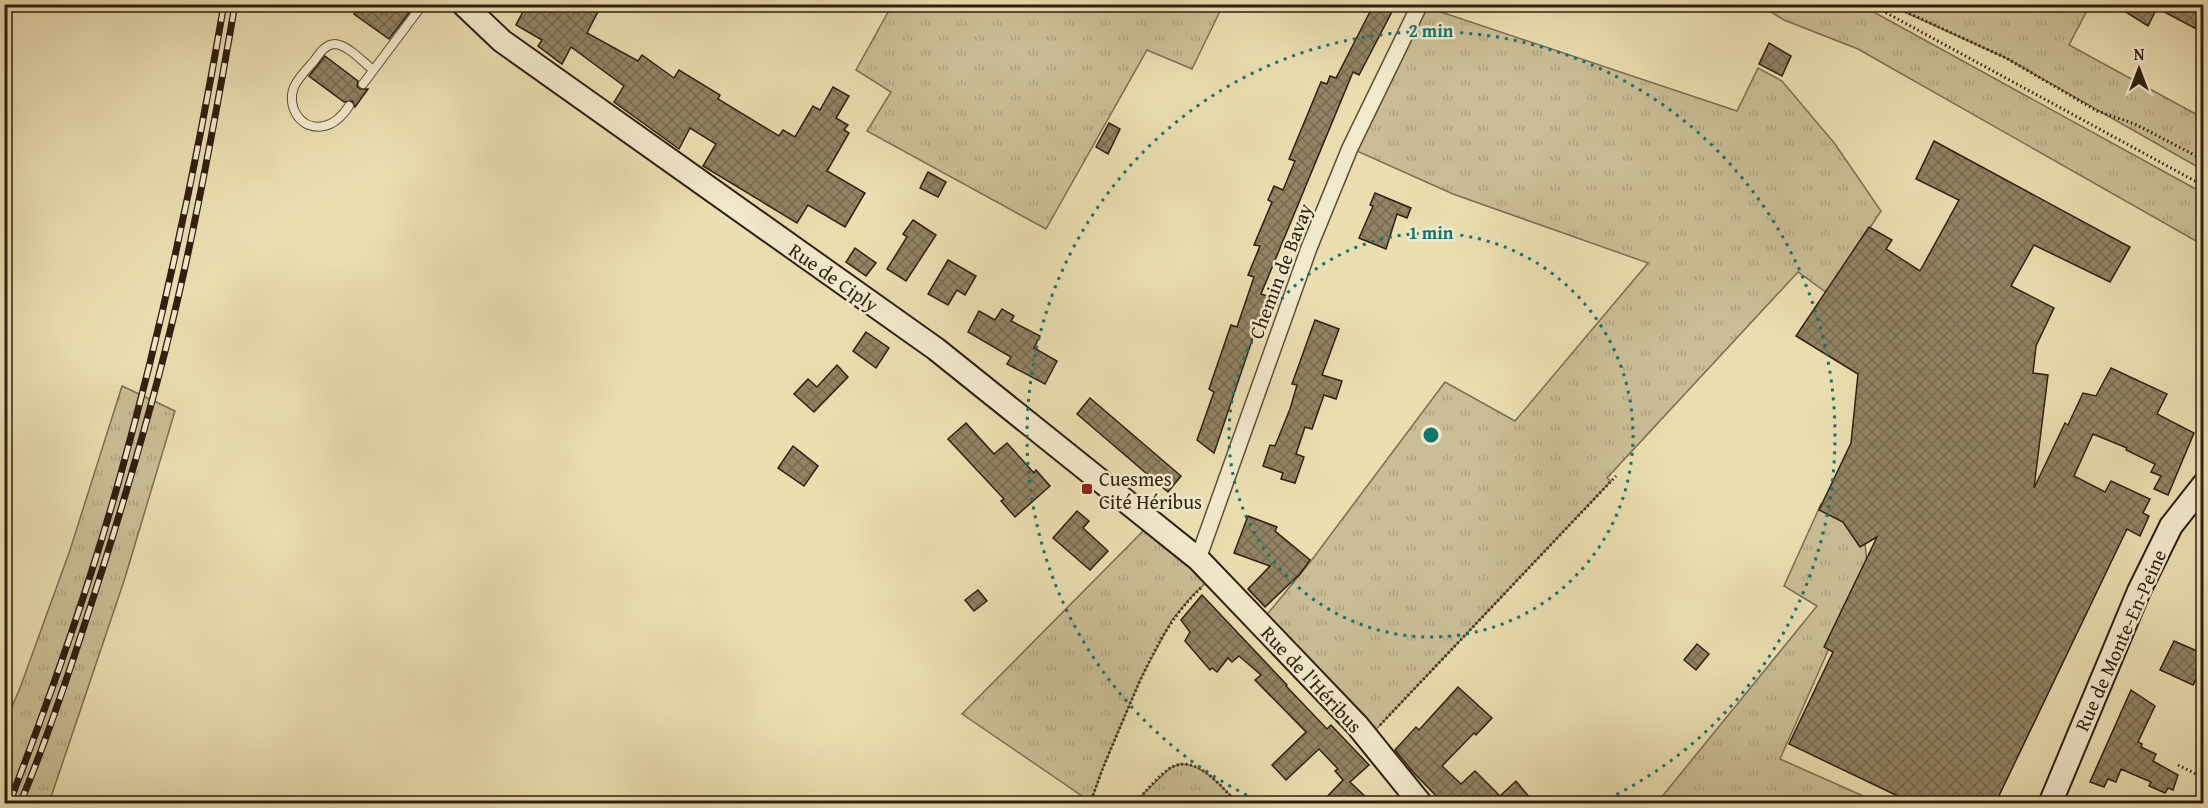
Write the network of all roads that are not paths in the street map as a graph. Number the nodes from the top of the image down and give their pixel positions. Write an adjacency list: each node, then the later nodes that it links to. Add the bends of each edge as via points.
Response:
1 (423, 4): 6 (lane)
2 (452, 4): 5 (street)
3 (463, 4): 5 (street, Rue de Ciply)
4 (1420, 4): 10 (street, Chemin de Bavay, via 1350,148 1309,248)
5 (502, 41): 10 (street, Rue de Ciply, via 936,349)
6 (374, 70): 7 (lane); 8 (lane, via 344,47 331,44 302,76 291,98 297,116 314,126 334,122)
7 (363, 84)
8 (349, 106)
9 (2204, 483): 12 (street, Rue de Monte-En-Peine, via 2171,526 2139,591)
10 (1198, 559): 11 (street, Rue de l'Héribus, via 1357,725)
11 (1422, 804)
12 (2049, 804)

